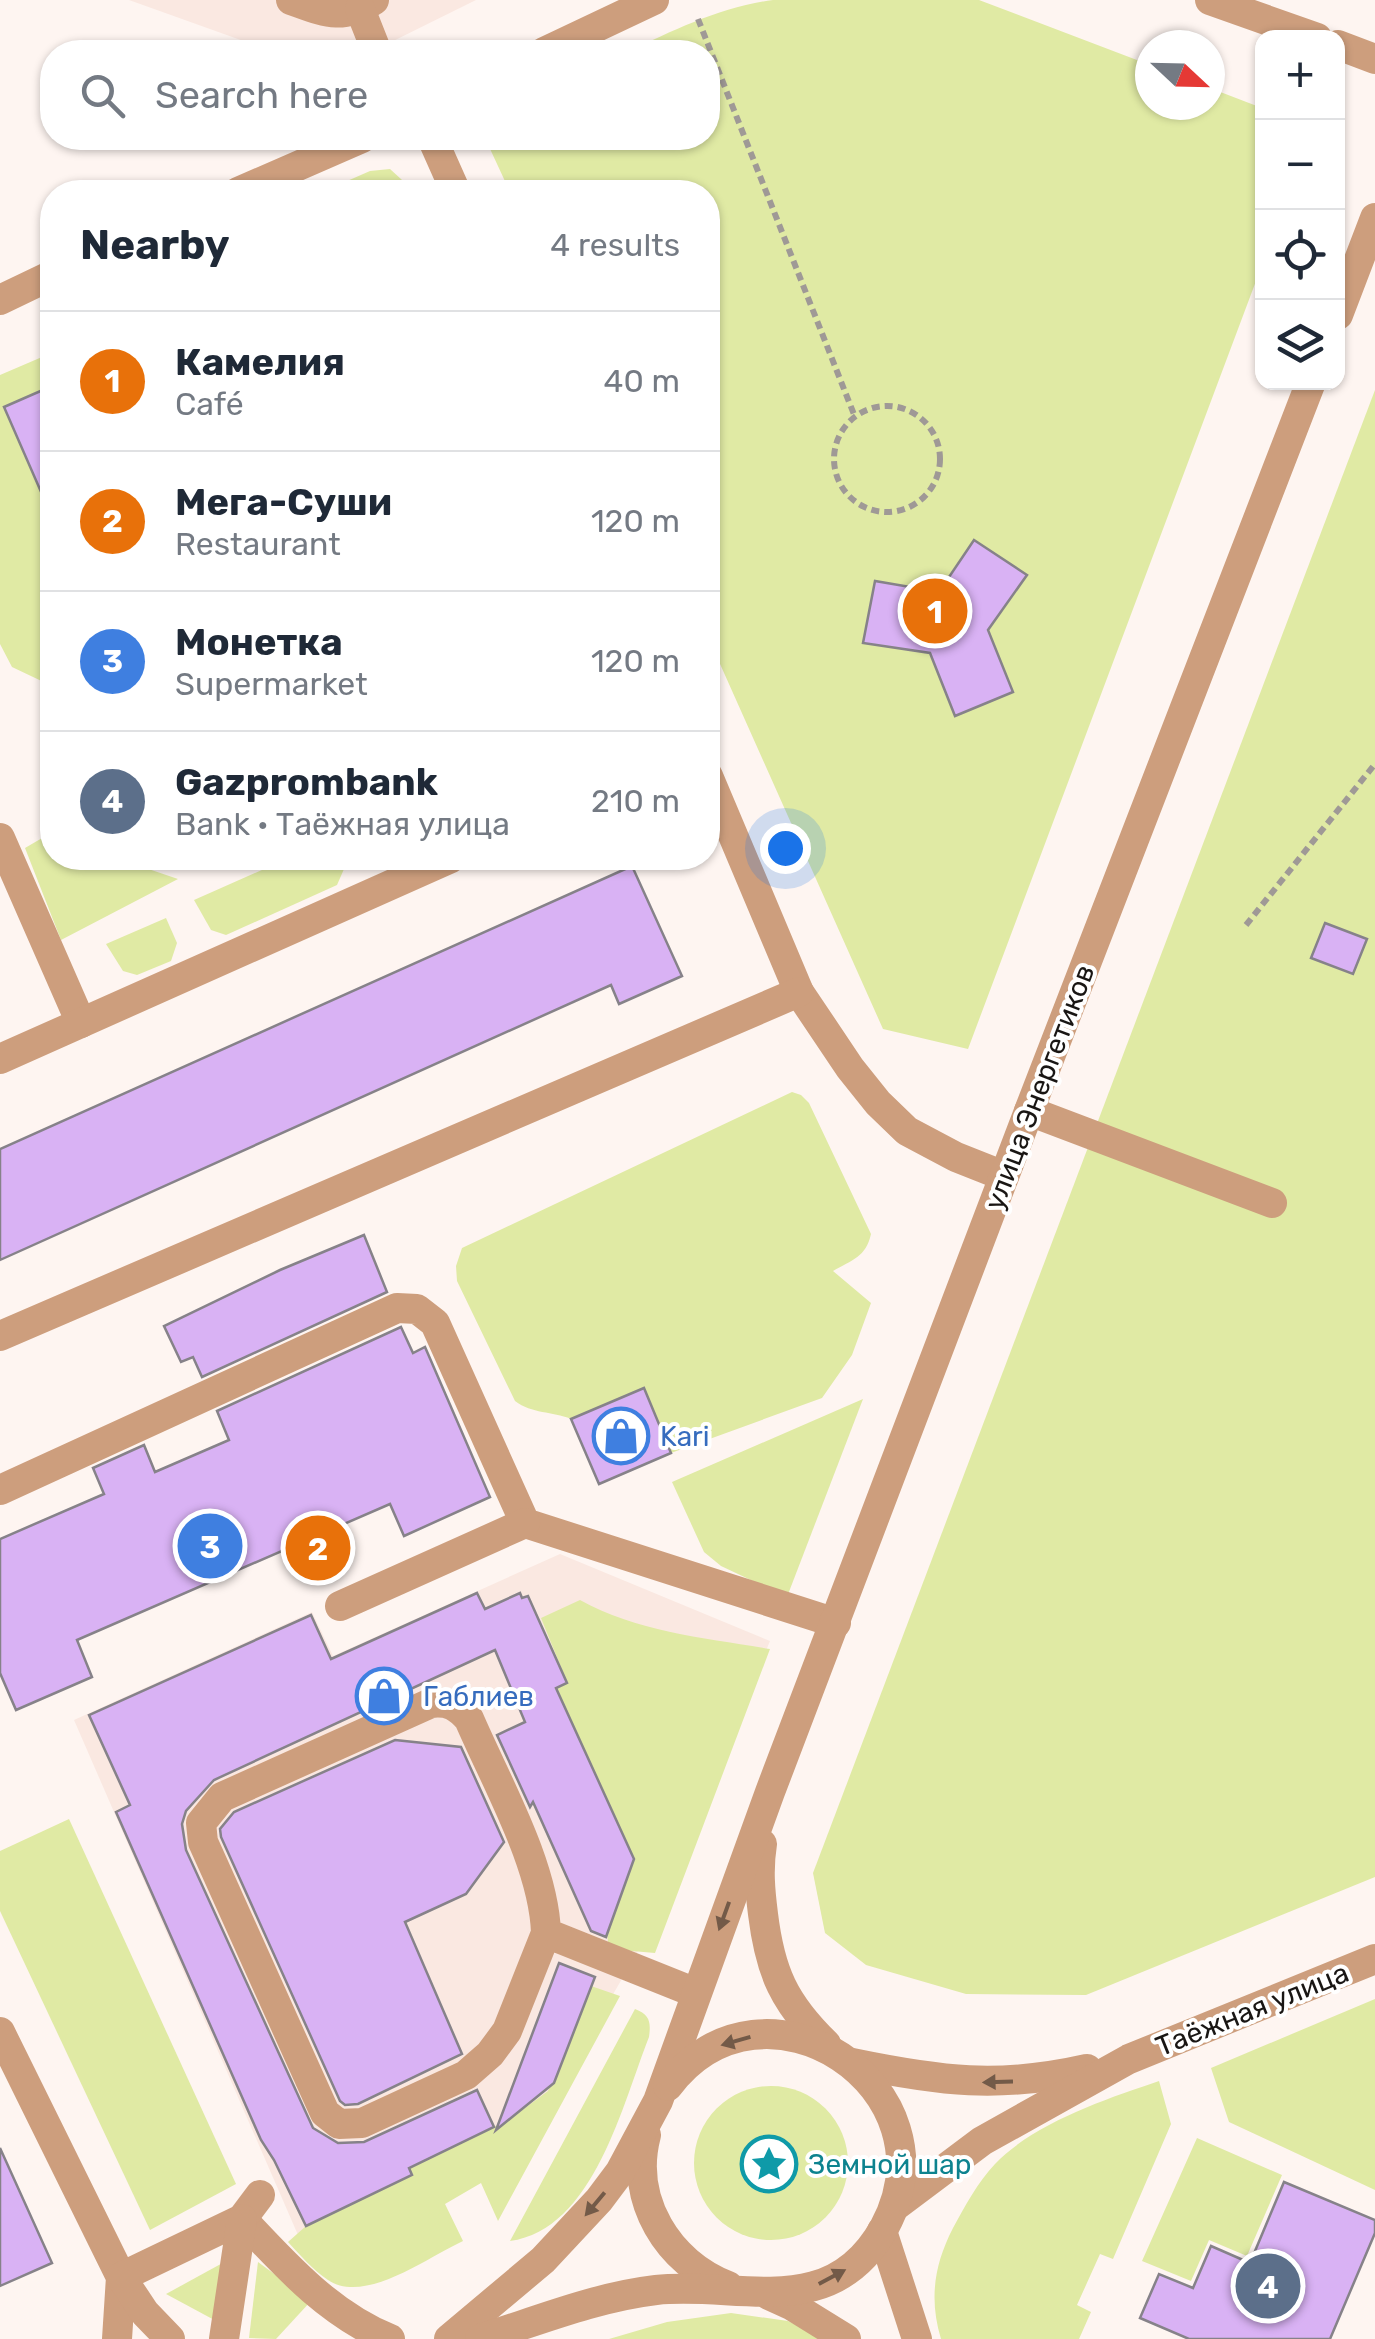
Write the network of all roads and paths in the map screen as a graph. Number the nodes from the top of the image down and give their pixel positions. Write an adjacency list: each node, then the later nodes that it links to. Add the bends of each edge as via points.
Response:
1 (290, 0): 4 (street, via 332,15)
2 (654, 0): 9 (street)
3 (1210, 0): 5 (street)
4 (367, 4): 8 (street)
5 (1287, 13): 7 (street)
6 (698, 19): 10 (path)
7 (1307, 30)
8 (374, 40)
9 (569, 40)
10 (706, 40)
11 (1345, 48): 12 (street)
12 (1375, 59)
13 (720, 75): 23 (path)
14 (334, 150): 16 (street)
15 (437, 150): 17 (street)
16 (266, 180)
17 (451, 180)
18 (1375, 218): 21 (street)
19 (40, 281): 20 (street)
20 (0, 300)
21 (1344, 300)
22 (1308, 390): 32 (street, улица Энергетиков)
23 (854, 417): 23 (path, via 834,448 839,484 866,509 901,512 916,504 937,478 941,461 930,428 903,408 869,408)
24 (1375, 764): 28 (path)
25 (720, 805): 29 (street)
26 (0, 838): 30 (street)
27 (390, 870): 30 (street)
28 (1246, 926)
29 (798, 992): 33 (street, via 850,1068 907,1130); 35 (street)
30 (81, 1023): 31 (street)
31 (0, 1059)
32 (1028, 1111): 33 (street, улица Энергетиков); 34 (street)
33 (1004, 1176): 39 (street, улица Энергетиков)
34 (1272, 1202)
35 (0, 1336)
36 (0, 1490): 37 (street, via 397,1308 418,1309 434,1322)
37 (526, 1523): 38 (street); 39 (street)
38 (340, 1606)
39 (836, 1623): 40 (street, улица Энергетиков)
40 (770, 1792): 43 (street, one-way to 43); 45 (street, via 758,1870 774,1974 788,2000)
41 (546, 1932): 41 (street, via 507,2031 490,2054 466,2075 362,2123 339,2124 325,2112 203,1842 201,1823 222,1797 431,1702 446,1702 469,1719 531,1863 545,1902); 43 (street)
42 (1375, 1959): 46 (street, Таёжная улица)
43 (696, 1993): 47 (street)
44 (0, 2032): 50 (street)
45 (841, 2056): 46 (street, one-way to 45, via 1048,2078 977,2083); 47 (street, one-way to 47, via 780,2034 730,2042 688,2064); 49 (street, via 885,2103 896,2127 900,2154)
46 (1128, 2060): 49 (street, via 982,2141)
47 (654, 2112): 51 (street, via 641,2169 662,2233 706,2277); 56 (street, one-way to 56, via 599,2200 543,2260)
48 (251, 2207): 50 (street); 54 (street); 55 (street, via 296,2277)
49 (888, 2219): 51 (street, one-way to 49, via 798,2291 827,2281 866,2252); 59 (street)
50 (120, 2277): 52 (street); 53 (street)
51 (756, 2293): 57 (street, via 689,2288 628,2295); 58 (street)
52 (118, 2339)
53 (170, 2339)
54 (224, 2339)
55 (390, 2339)
56 (449, 2339)
57 (480, 2339)
58 (846, 2339)
59 (917, 2339)

